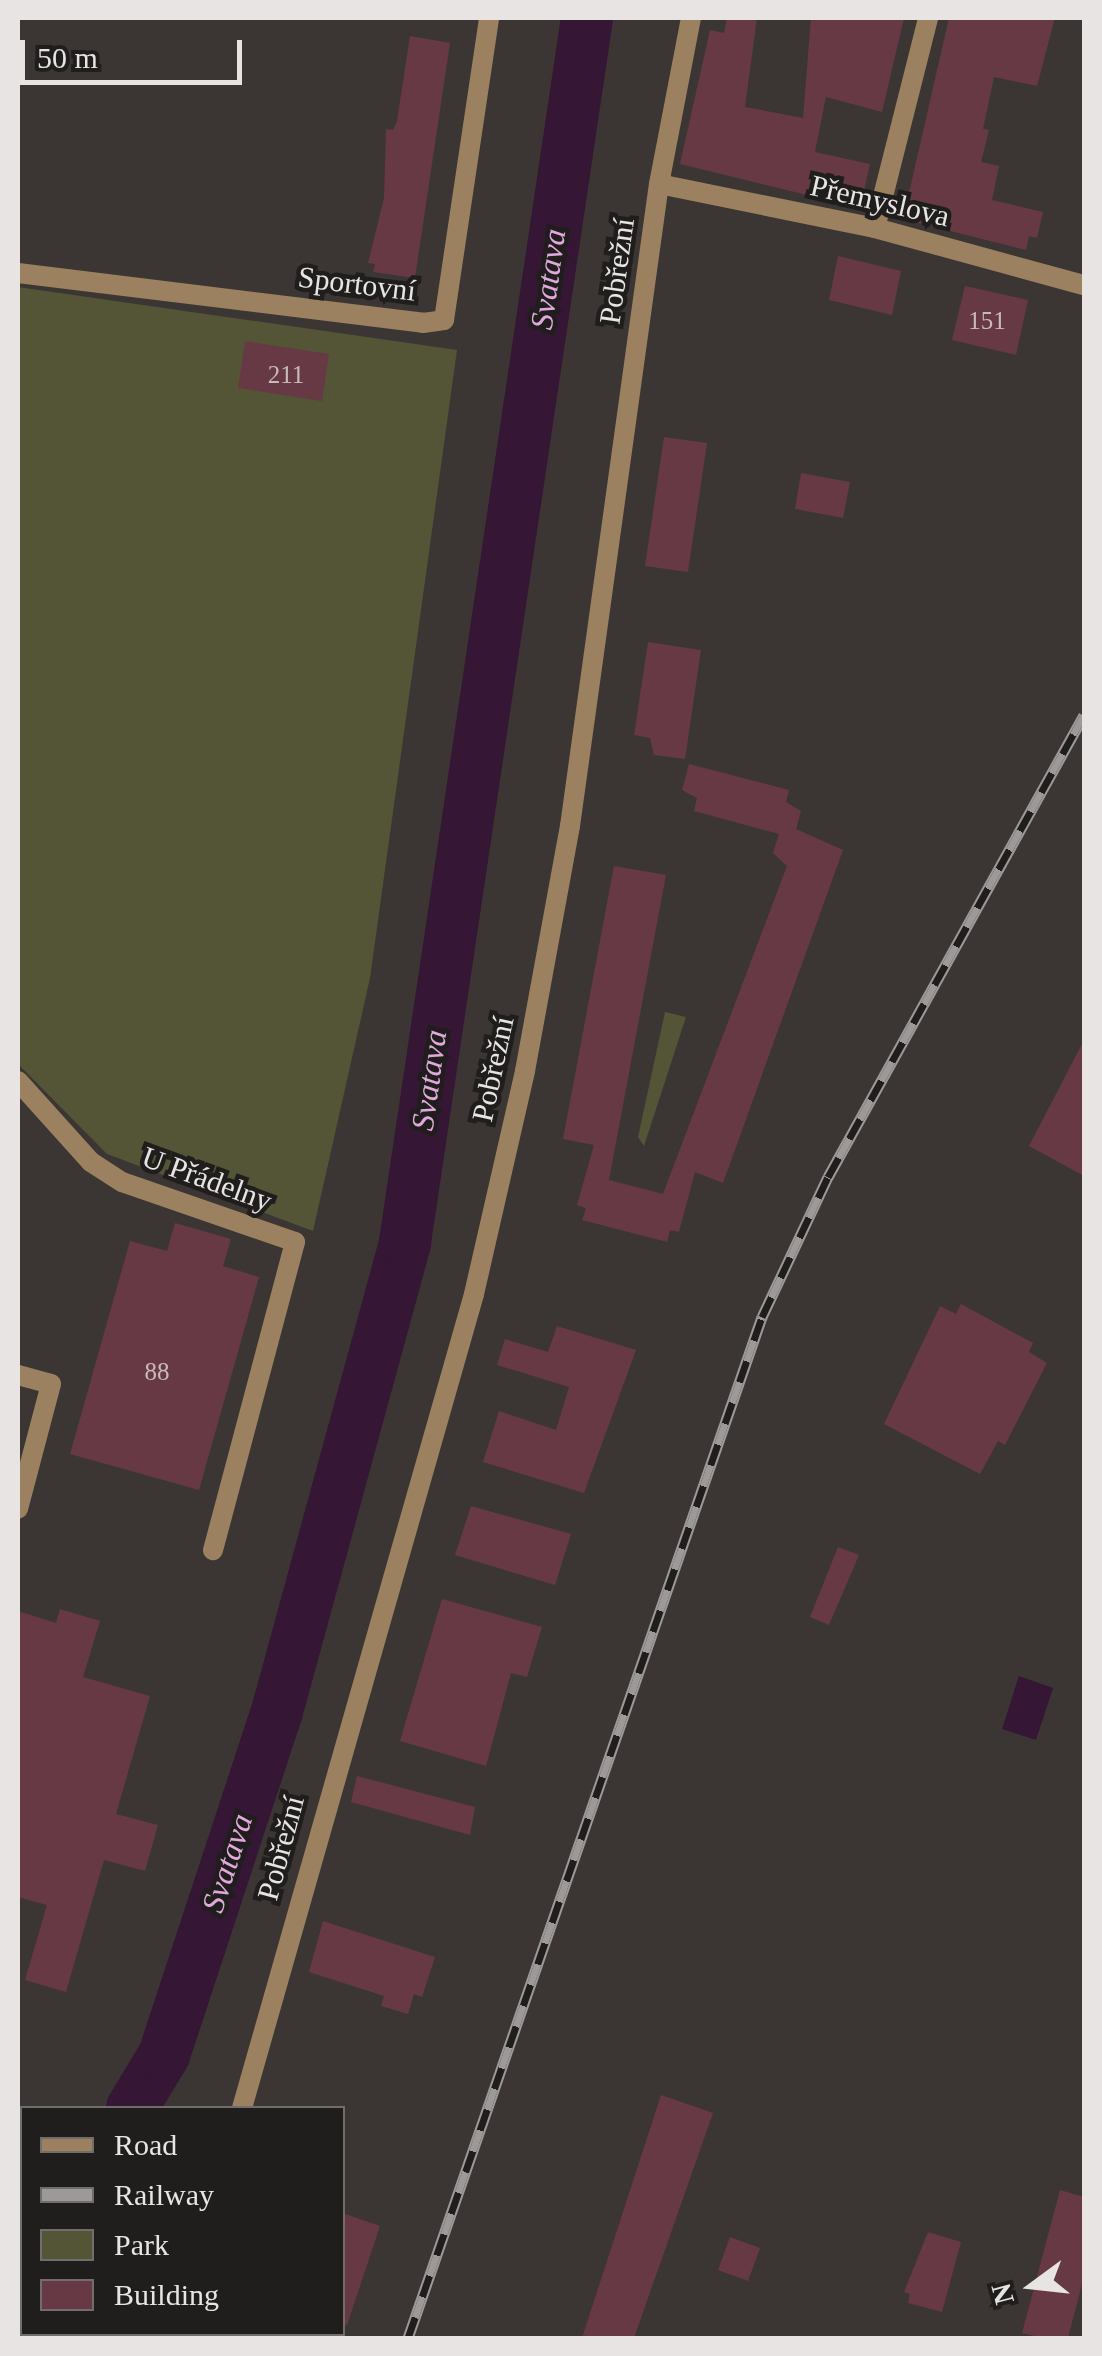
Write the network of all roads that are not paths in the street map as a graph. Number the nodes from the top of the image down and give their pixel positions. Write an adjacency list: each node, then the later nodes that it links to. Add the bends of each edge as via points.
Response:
1 (489, 18): 6 (street, Sportovní, via 444,320 422,323)
2 (692, 18): 4 (street, Pobřežní)
3 (928, 18): 5 (street)
4 (659, 184): 5 (street, Přemyslova); 12 (street, Pobřežní, via 570,826 525,1071 474,1294)
5 (874, 228): 7 (street, Přemyslova)
6 (18, 274)
7 (1084, 285)
8 (18, 1082): 11 (street, U Přádelny, via 92,1162 122,1182 295,1242)
9 (18, 1375): 10 (street, via 51,1384)
10 (18, 1509)
11 (214, 1550)
12 (243, 2106)

